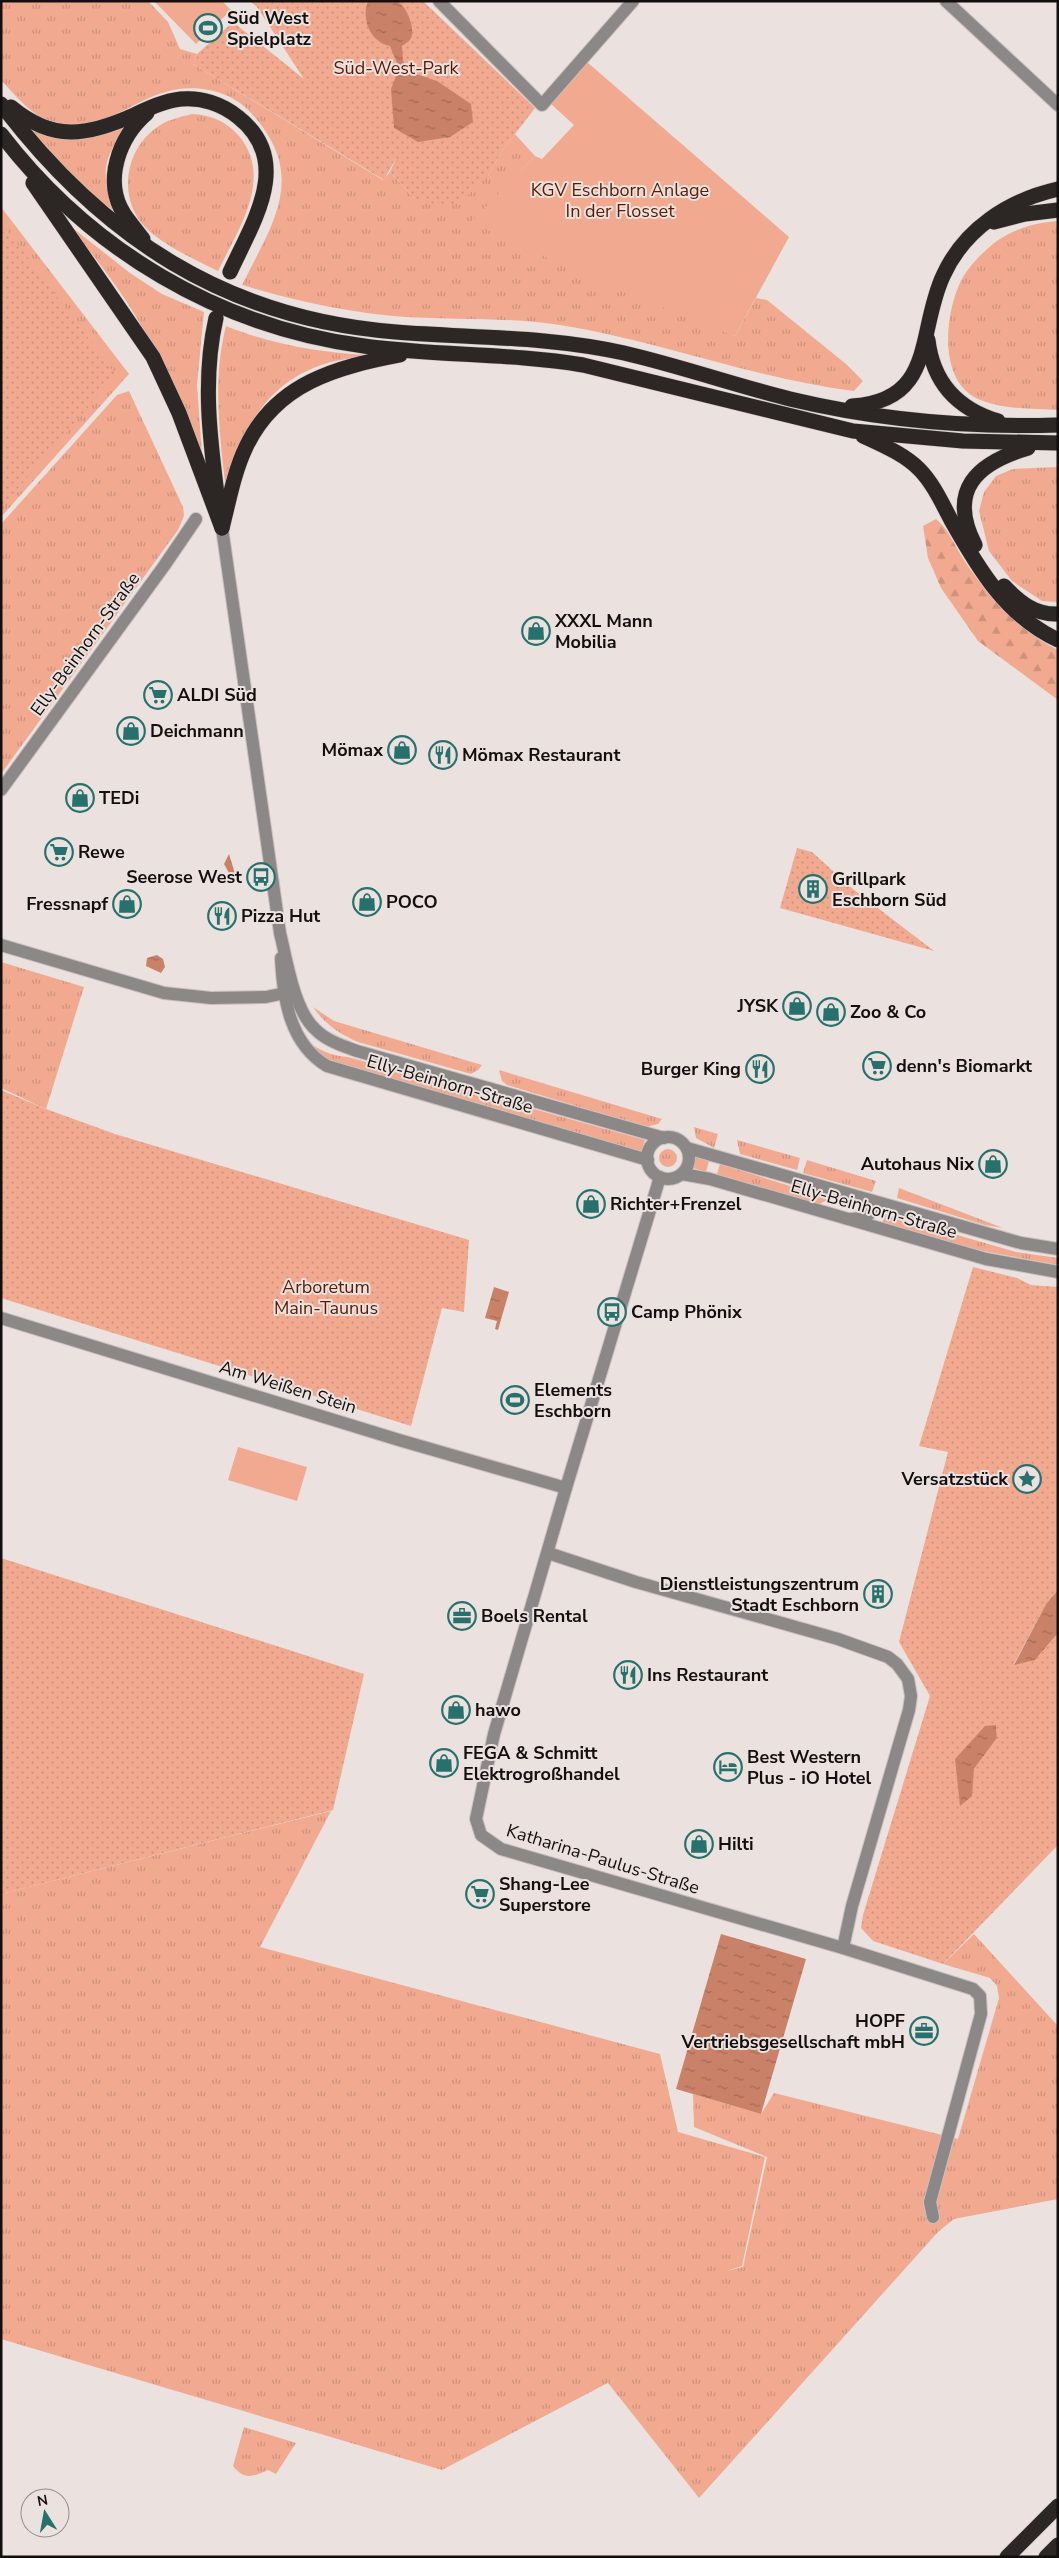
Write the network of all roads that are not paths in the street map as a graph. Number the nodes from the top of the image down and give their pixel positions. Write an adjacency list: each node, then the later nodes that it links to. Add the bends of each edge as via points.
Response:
1 (439, 1): 2 (street, via 542,105)
2 (633, 1)
3 (946, 1): 6 (street)
4 (1, 100): 7 (highway, via 37,125 53,132 72,133 90,132)
5 (1, 104): 12 (highway, via 36,149 77,192)
6 (1058, 105)
7 (153, 107): 12 (highway, via 122,144 114,183 124,214); 13 (highway, via 183,99 213,103 240,118 258,143 265,162 265,192)
8 (5, 139): 16 (highway, via 44,184 106,240 147,269 210,302 310,337); 23 (highway, via 153,357 179,413)
9 (1058, 189): 11 (highway, via 1012,204)
10 (1058, 210): 11 (highway, via 1013,216)
11 (980, 227): 15 (highway, via 957,251 942,276)
12 (154, 253): 17 (highway, via 239,295 321,321 396,332 510,337 586,346)
13 (230, 272)
14 (216, 318): 23 (highway, via 208,368 208,404)
15 (928, 335): 17 (highway, via 921,360 896,394 870,405); 19 (highway, via 931,356 939,376 954,398 976,414)
16 (419, 351): 20 (highway, via 583,364); 23 (highway, via 345,366 322,375 285,398 272,410 246,446)
17 (825, 406): 19 (highway, via 902,420)
18 (1058, 425): 19 (highway)
19 (1016, 427)
20 (853, 431): 21 (highway, via 962,441); 25 (highway, via 895,452 919,469 1000,597 1028,623)
21 (1051, 443): 24 (highway, via 1010,453 985,466 969,484 964,508 970,535 997,579 1023,604)
22 (196, 519): 26 (street, Elly-Beinhorn-Straße)
23 (222, 528): 28 (street, Elly-Beinhorn-Straße)
24 (1058, 614)
25 (1058, 640)
26 (1, 790)
27 (1, 945): 28 (street, via 164,993 211,998 266,997)
28 (290, 992): 29 (street, Elly-Beinhorn-Straße, via 309,1024 340,1045); 31 (street, Elly-Beinhorn-Straße, via 298,1037 313,1057 327,1066)
29 (664, 1138): 30 (street, Elly-Beinhorn-Straße, via 675,1138); 31 (street, via 653,1144)
30 (687, 1148): 32 (street, via 689,1159); 34 (street, Elly-Beinhorn-Straße)
31 (648, 1160): 33 (street, via 652,1171)
32 (682, 1174): 33 (street, Elly-Beinhorn-Straße, via 672,1178); 35 (street, Elly-Beinhorn-Straße, via 710,1179)
33 (660, 1177): 39 (street, Katharina-Paulus-Straße)
34 (877, 1203): 35 (street, via 874,1210 863,1218); 36 (street, Elly-Beinhorn-Straße, via 1021,1243)
35 (841, 1218): 37 (street, Elly-Beinhorn-Straße, via 986,1259)
36 (1057, 1249)
37 (1058, 1272)
38 (1, 1318): 39 (street, Am Weißen Stein)
39 (566, 1488): 40 (street, Katharina-Paulus-Straße)
40 (548, 1553): 41 (street, via 636,1582 838,1639 888,1657 898,1664 908,1680 909,1710 852,1906); 41 (street, Katharina-Paulus-Straße, via 492,1742 476,1819 481,1835 501,1849)
41 (843, 1948): 42 (street, Katharina-Paulus-Straße, via 972,1990 980,1996 981,2014 930,2202)
42 (933, 2217)
43 (1058, 2506): 45 (highway)
44 (1058, 2545): 46 (highway)
45 (1007, 2557)
46 (1046, 2557)

